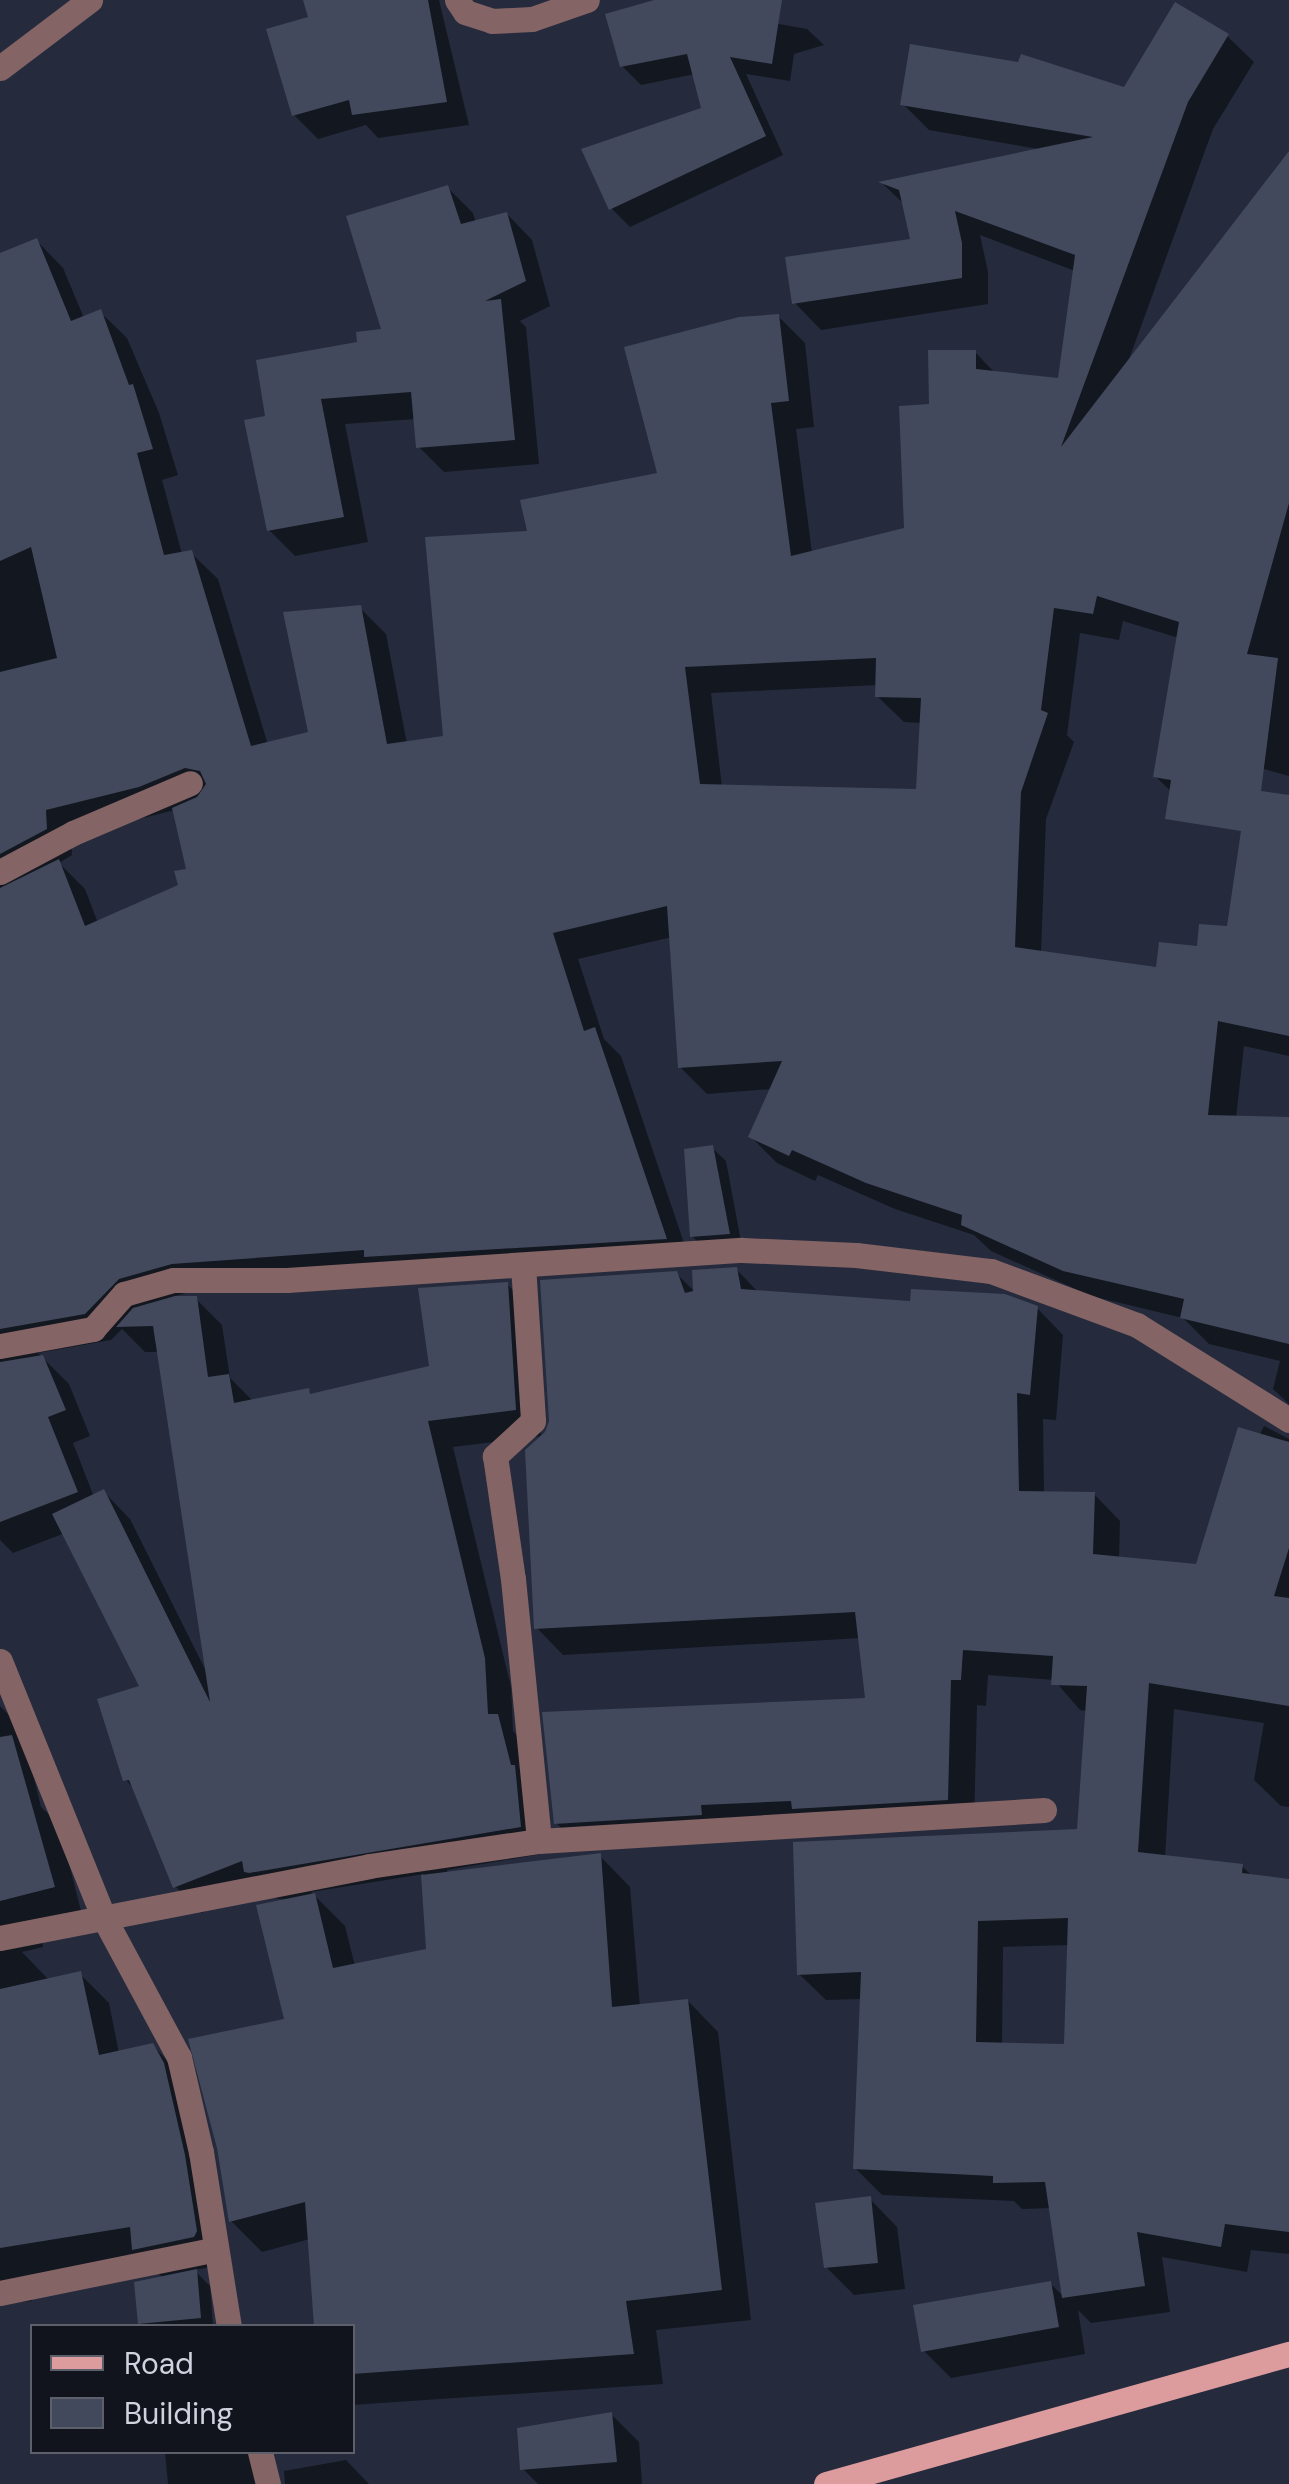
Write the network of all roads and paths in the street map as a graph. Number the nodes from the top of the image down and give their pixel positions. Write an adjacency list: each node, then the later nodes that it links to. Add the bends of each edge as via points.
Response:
1 (90, 0): 4 (street)
2 (456, 0): 3 (street, via 466,12 492,21 532,19)
3 (587, 0)
4 (0, 68)
5 (190, 783): 6 (street)
6 (0, 872)
7 (523, 1265): 8 (street, via 172,1280 124,1294 93,1329); 9 (street, via 742,1250 991,1271 1137,1324); 12 (street, via 532,1421 495,1456)
8 (0, 1346)
9 (1289, 1420)
10 (0, 1661): 13 (street)
11 (1044, 1810): 12 (street)
12 (539, 1841): 13 (street, via 369,1866)
13 (104, 1918): 14 (street); 15 (street, via 179,2058)
14 (0, 1938)
15 (216, 2250): 16 (street); 17 (street)
16 (0, 2293)
17 (229, 2324)
18 (1289, 2354): 21 (main road)
19 (260, 2454): 20 (street)
20 (268, 2484)
21 (826, 2484)

